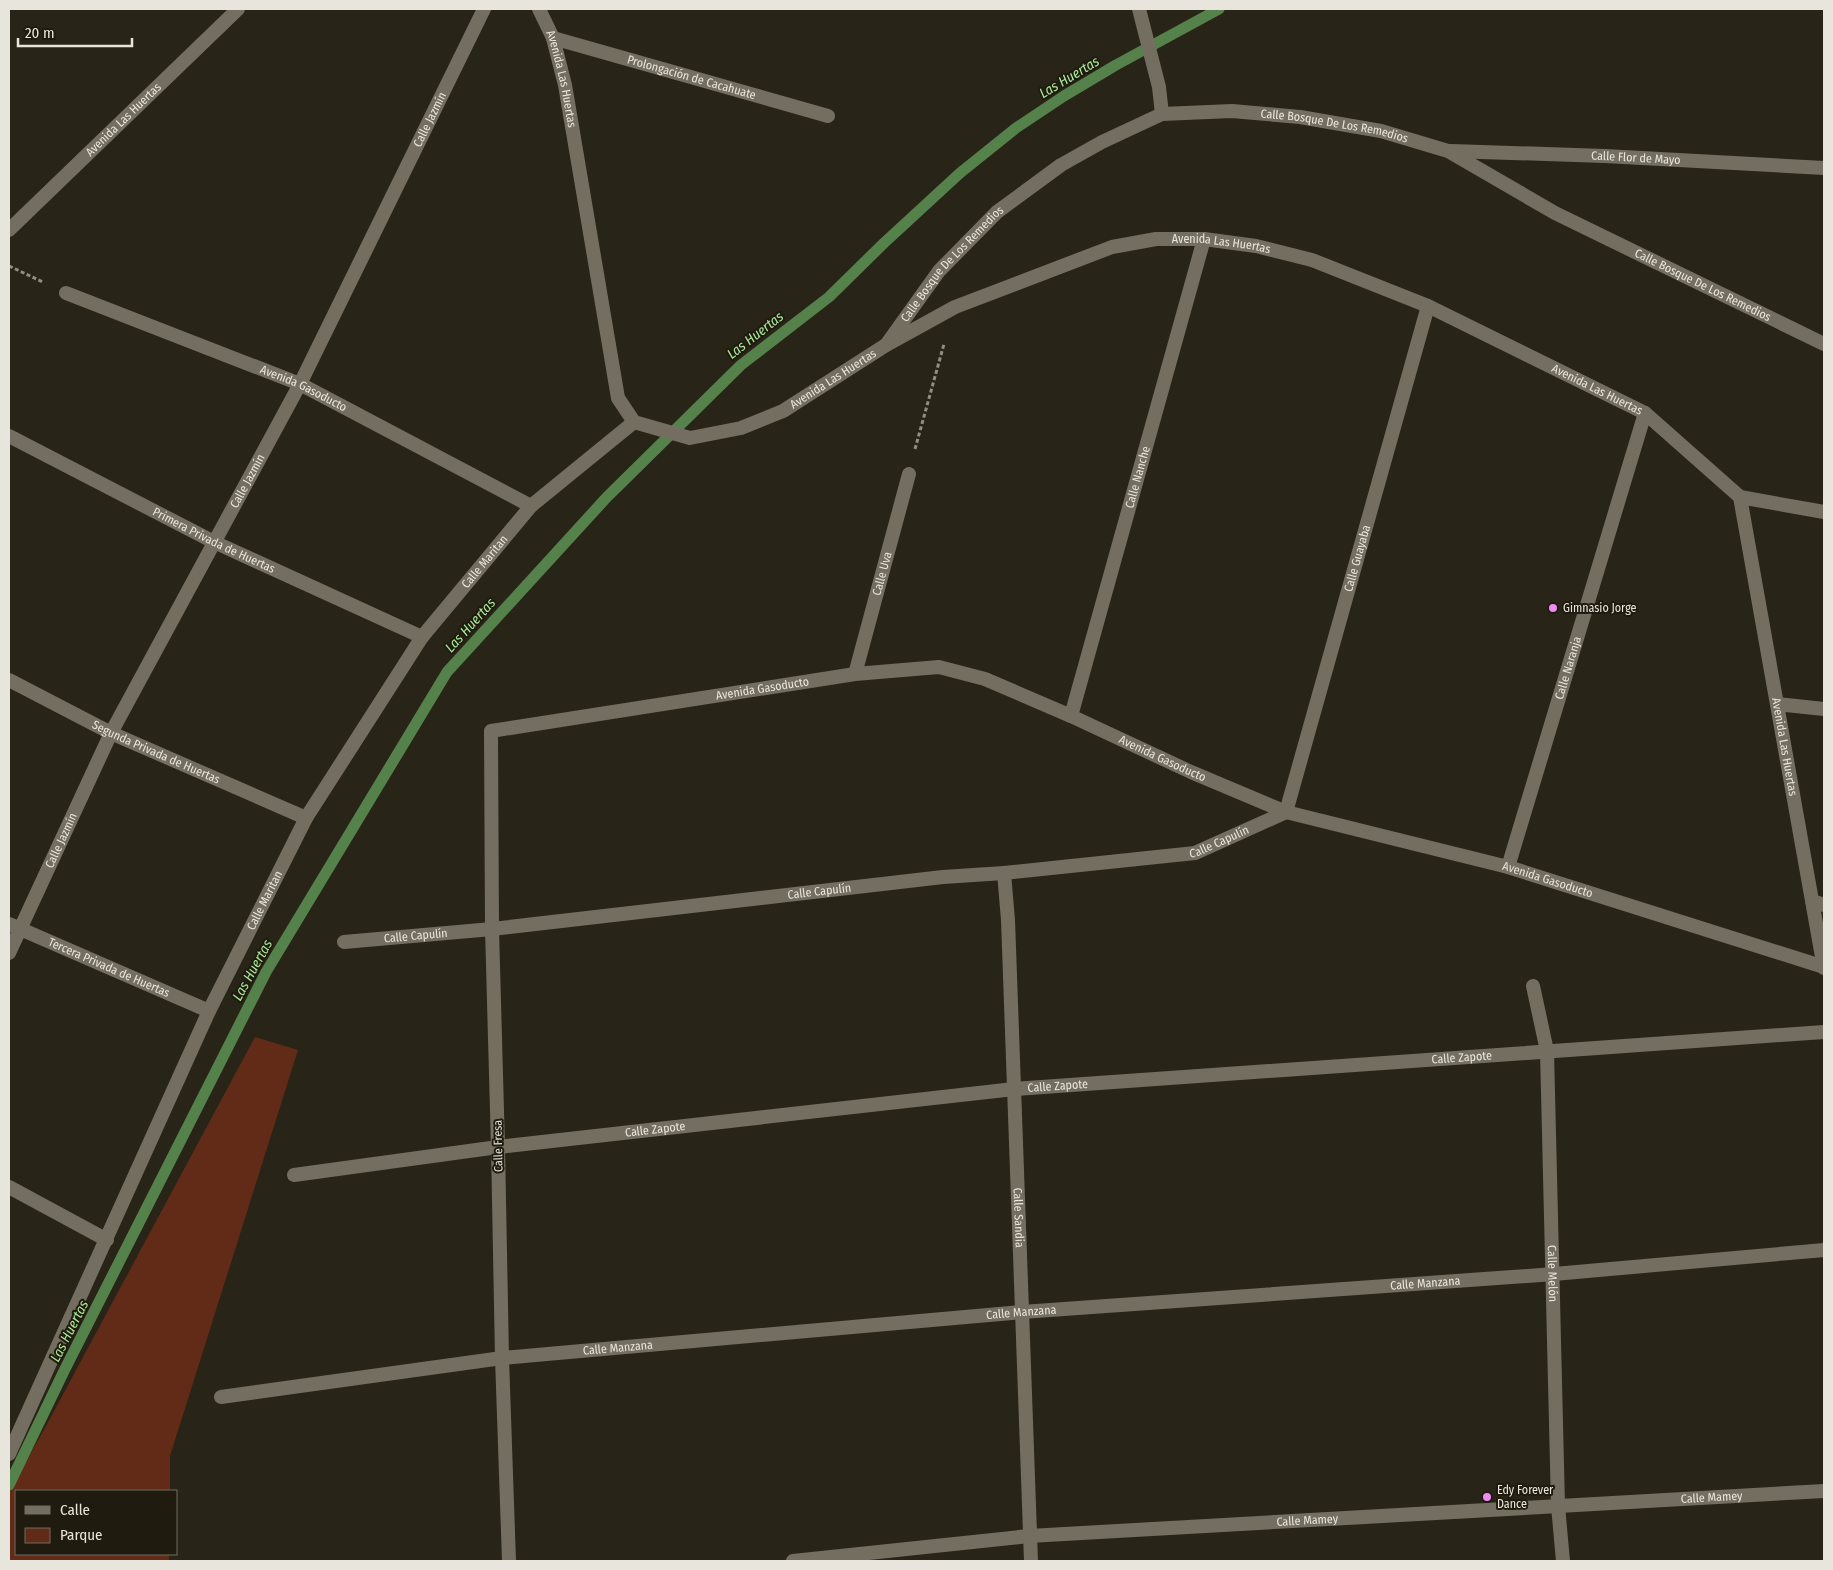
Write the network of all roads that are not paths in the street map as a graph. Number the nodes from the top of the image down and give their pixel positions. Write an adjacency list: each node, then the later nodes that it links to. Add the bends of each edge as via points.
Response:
1 (238, 9): 10 (street, Avenida Las Huertas)
2 (484, 9): 16 (street, Calle Jazmín)
3 (539, 9): 5 (street, Avenida Las Huertas)
4 (1139, 9): 6 (street, via 1159,87)
5 (553, 38): 7 (street, Prolongación de Cacahuate); 18 (street, Avenida Las Huertas, via 565,85 618,398)
6 (1162, 114): 8 (street, Calle Bosque De Los Remedios, via 1232,111 1300,116 1381,131); 15 (street, Calle Bosque De Los Remedios, via 1061,165 997,212 939,271)
7 (828, 116)
8 (1448, 151): 9 (street, Calle Flor de Mayo); 14 (street, Calle Bosque De Los Remedios, via 1555,213)
9 (1824, 168)
10 (9, 230)
11 (1204, 239): 13 (street, Avenida Las Huertas, via 1256,246 1312,260); 15 (street, Avenida Las Huertas, via 1156,239 1112,247 954,307); 30 (street, Calle Nanche)
12 (66, 293): 16 (street, Avenida Gasoducto)
13 (1428, 306): 17 (street, Avenida Las Huertas); 33 (street, Calle Guayaba)
14 (1824, 344)
15 (886, 345): 18 (street, Avenida Las Huertas, via 783,411 741,428 690,438)
16 (300, 384): 22 (street, Avenida Gasoducto); 24 (street, Calle Jazmín)
17 (1645, 413): 21 (street, Avenida Las Huertas); 35 (street, Calle Naranja)
18 (640, 424): 22 (street, Calle Maritan)
19 (9, 436): 24 (street, Primera Privada de Huertas)
20 (909, 474): 26 (street, Calle Uva)
21 (1740, 497): 23 (street); 28 (street, Avenida Las Huertas)
22 (530, 506): 25 (street, Calle Maritan)
23 (1824, 512)
24 (214, 542): 25 (street, Primera Privada de Huertas); 32 (street, Calle Jazmín)
25 (422, 637): 34 (street, Calle Maritan)
26 (855, 674): 30 (street, Avenida Gasoducto, via 938,667 985,679); 31 (street, Avenida Gasoducto)
27 (9, 680): 32 (street, Segunda Privada de Huertas)
28 (1777, 704): 29 (street); 37 (street, Avenida Las Huertas)
29 (1824, 709)
30 (1071, 716): 33 (street, Avenida Gasoducto)
31 (491, 730): 39 (street, Calle Fresa)
32 (111, 733): 34 (street, Segunda Privada de Huertas); 38 (street, Calle Jazmín)
33 (1286, 812): 35 (street, Avenida Gasoducto); 36 (street, Calle Capulín, via 1195,853)
34 (306, 818): 44 (street, Calle Maritan)
35 (1508, 867): 42 (street, Avenida Gasoducto)
36 (1004, 873): 39 (street, Calle Capulín, via 943,877); 47 (street, Calle Sandia)
37 (1818, 903): 42 (street, Avenida Las Huertas)
38 (14, 926): 41 (street, Calle Jazmín); 44 (street, Tercera Privada de Huertas)
39 (492, 929): 40 (street, Calle Capulín); 48 (street, Calle Fresa)
40 (344, 942)
41 (9, 953)
42 (1824, 967)
43 (1533, 986): 46 (street, Calle Melón)
44 (209, 1011): 51 (street, Calle Maritan)
45 (1824, 1032): 46 (street, Calle Zapote)
46 (1547, 1051): 47 (street, Calle Zapote); 53 (street, Calle Melón)
47 (1014, 1089): 48 (street, Calle Zapote); 54 (street, Calle Sandia)
48 (498, 1147): 49 (street, Calle Zapote); 55 (street, Calle Fresa)
49 (294, 1175)
50 (9, 1187): 51 (street)
51 (107, 1240): 57 (street, Calle Maritan)
52 (1824, 1250): 53 (street, Calle Manzana)
53 (1554, 1274): 54 (street, Calle Manzana); 59 (street, Calle Melón)
54 (1022, 1312): 55 (street, Calle Manzana); 60 (street, Calle Sandia)
55 (502, 1358): 56 (street, Calle Manzana); 61 (street, Calle Fresa)
56 (221, 1397)
57 (9, 1452)
58 (1824, 1491): 59 (street, Calle Mamey)
59 (1558, 1506): 60 (street, Calle Mamey); 64 (street, Calle Melón)
60 (1029, 1536): 62 (street, Calle Mamey); 63 (street, Calle Sandia)
61 (509, 1561)
62 (793, 1561)
63 (1031, 1561)
64 (1563, 1561)

